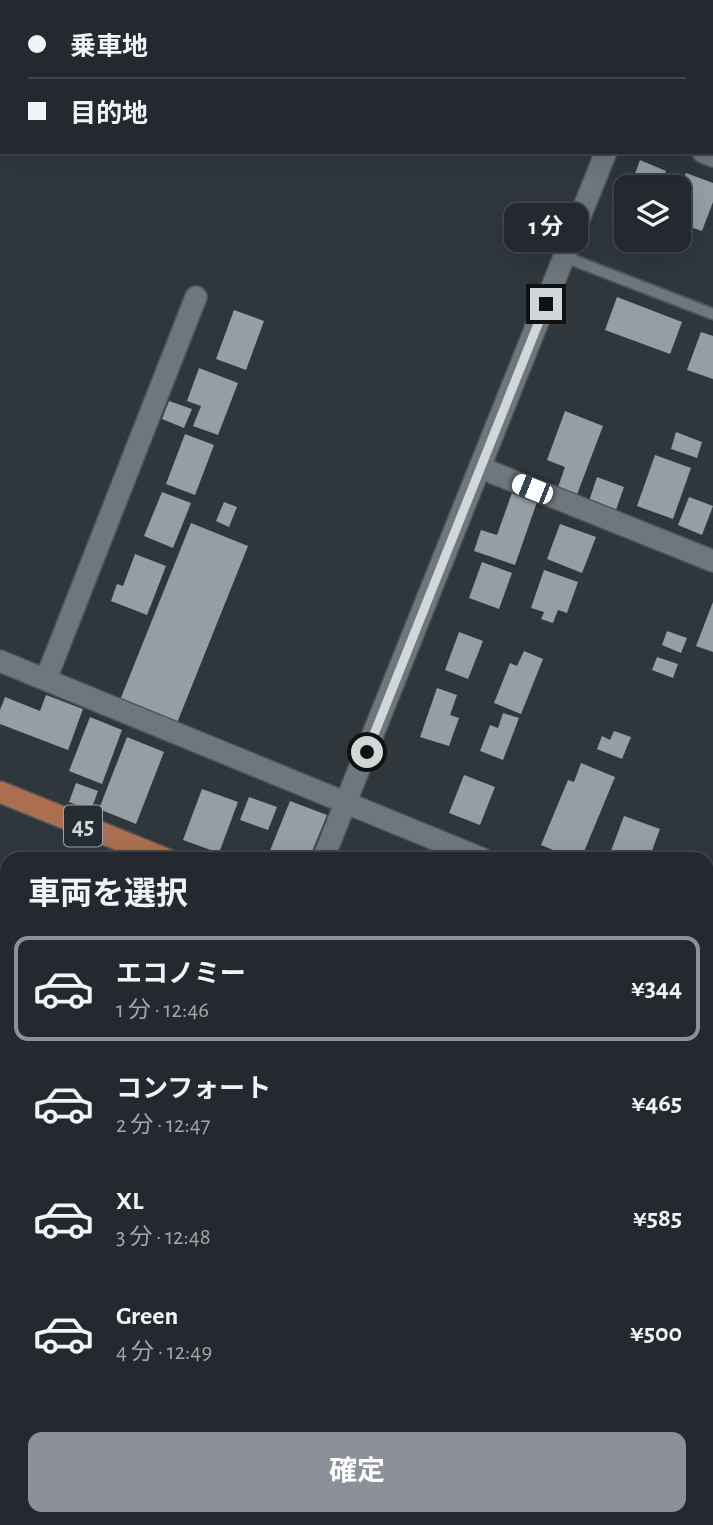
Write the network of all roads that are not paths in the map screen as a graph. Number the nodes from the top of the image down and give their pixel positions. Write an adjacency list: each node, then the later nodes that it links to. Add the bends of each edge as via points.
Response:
1 (605, 154): 2 (street)
2 (565, 257): 4 (lane); 5 (street)
3 (197, 297): 8 (street)
4 (713, 314)
5 (481, 468): 6 (street); 10 (street)
6 (713, 562)
7 (0, 661): 8 (street)
8 (46, 680): 10 (street)
9 (0, 792): 11 (main road, 45)
10 (346, 804): 12 (street); 13 (street)
11 (149, 852)
12 (326, 852)
13 (466, 852)

